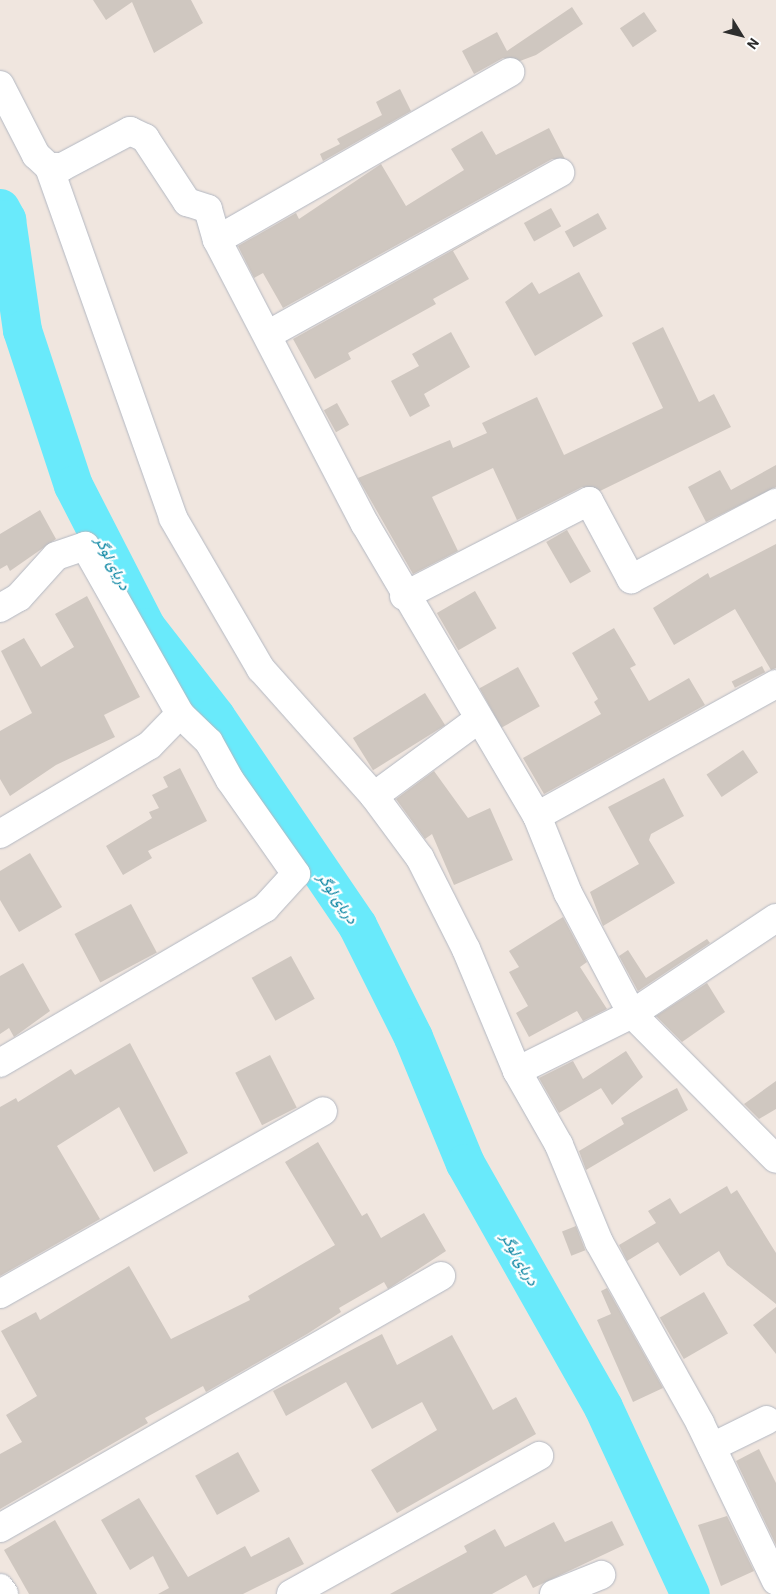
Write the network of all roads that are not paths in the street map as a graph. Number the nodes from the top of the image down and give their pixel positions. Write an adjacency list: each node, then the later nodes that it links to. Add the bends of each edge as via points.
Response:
1 (510, 72): 5 (street)
2 (0, 85): 3 (street, via 36,155)
3 (49, 167): 5 (street, via 62,167 130,131 145,138 176,191 187,202 208,209); 13 (street, via 173,518 261,669)
4 (560, 174): 6 (street)
5 (216, 240): 6 (street)
6 (269, 334): 8 (street)
7 (776, 503): 8 (street, via 631,579 589,500)
8 (404, 596): 12 (street)
9 (0, 608): 11 (street, via 19,597 56,556 85,546)
10 (776, 684): 14 (street)
11 (180, 714): 15 (street, via 150,745); 18 (street, via 209,742 230,780 296,874 265,908)
12 (480, 719): 13 (street); 14 (street)
13 (374, 796): 19 (street, via 436,887)
14 (537, 816): 17 (street, via 568,893)
15 (0, 834)
16 (776, 918): 17 (street)
17 (632, 1014): 19 (street); 21 (street)
18 (0, 1062)
19 (517, 1071): 25 (street, via 559,1145 599,1242)
20 (322, 1111): 23 (street)
21 (776, 1160)
22 (440, 1276): 27 (street)
23 (0, 1294)
24 (766, 1420): 25 (street)
25 (712, 1447): 29 (street)
26 (539, 1456): 32 (street)
27 (0, 1528)
28 (601, 1575): 33 (street)
29 (776, 1581)
30 (0, 1588): 31 (street)
31 (4, 1594)
32 (292, 1594)
33 (554, 1594)

